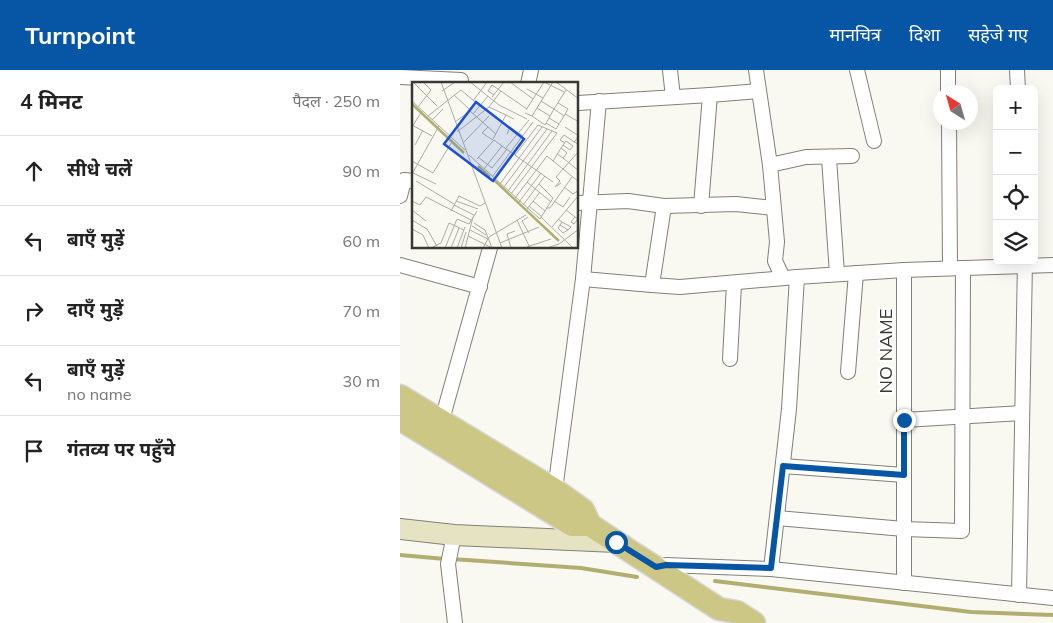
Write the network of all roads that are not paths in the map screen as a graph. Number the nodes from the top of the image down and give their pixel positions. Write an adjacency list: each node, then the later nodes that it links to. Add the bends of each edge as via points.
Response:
1 (670, 70): 12 (street)
2 (756, 70): 10 (street)
3 (858, 70): 16 (street)
4 (948, 70): 8 (street)
5 (1018, 70): 9 (street)
6 (400, 78): 7 (street)
7 (461, 78)
8 (948, 85)
9 (1018, 85)
10 (759, 91): 11 (street); 19 (street)
11 (710, 95): 12 (street); 24 (street)
12 (672, 97): 13 (street)
13 (599, 101): 14 (street); 22 (street)
14 (579, 103)
15 (949, 130): 32 (street)
16 (874, 141)
17 (852, 156): 18 (street)
18 (829, 158): 19 (street, via 806,157); 35 (street)
19 (770, 165): 25 (street)
20 (412, 181): 21 (street, via 404,180)
21 (400, 196)
22 (584, 203): 23 (street, via 628,202); 38 (street)
23 (664, 206): 24 (street); 40 (street)
24 (701, 206): 25 (street, via 736,204)
25 (774, 208): 37 (street, via 775,261)
26 (490, 249): 41 (street)
27 (400, 265): 41 (street)
28 (1008, 265): 32 (street)
29 (1025, 265): 45 (street)
30 (1038, 265): 31 (street)
31 (1053, 266)
32 (956, 268): 33 (street); 46 (street)
33 (904, 270): 34 (street); 48 (street, NO NAME)
34 (856, 273): 35 (street); 43 (street)
35 (837, 274): 36 (street)
36 (798, 277): 37 (street); 50 (street)
37 (783, 278): 39 (street, via 742,280)
38 (583, 279): 40 (street); 52 (street)
39 (734, 284): 40 (street); 42 (street)
40 (652, 285)
41 (480, 287): 49 (street)
42 (730, 359)
43 (848, 372)
44 (400, 396): 49 (main road)
45 (1021, 413): 46 (street); 62 (street)
46 (961, 417): 48 (street); 56 (street, via 962,531)
47 (400, 419): 49 (main road)
48 (904, 420): 51 (street, NO NAME)
49 (438, 432): 52 (main road); 54 (main road, via 572,525)
50 (783, 466): 51 (street); 53 (street)
51 (904, 475): 56 (street, NO NAME)
52 (555, 490): 54 (main road, via 583,510)
53 (776, 518): 56 (street); 60 (street)
54 (590, 525): 58 (main road)
55 (400, 529): 57 (street)
56 (904, 529): 61 (street, NO NAME)
57 (454, 535): 58 (street); 65 (street, via 448,564)
58 (616, 542): 59 (main road)
59 (656, 567): 60 (street); 64 (main road)
60 (771, 568): 61 (street)
61 (904, 582): 62 (street)
62 (1019, 595): 63 (street)
63 (1053, 598)
64 (721, 616): 66 (main road, via 737,612)
65 (454, 623)
66 (754, 623)

